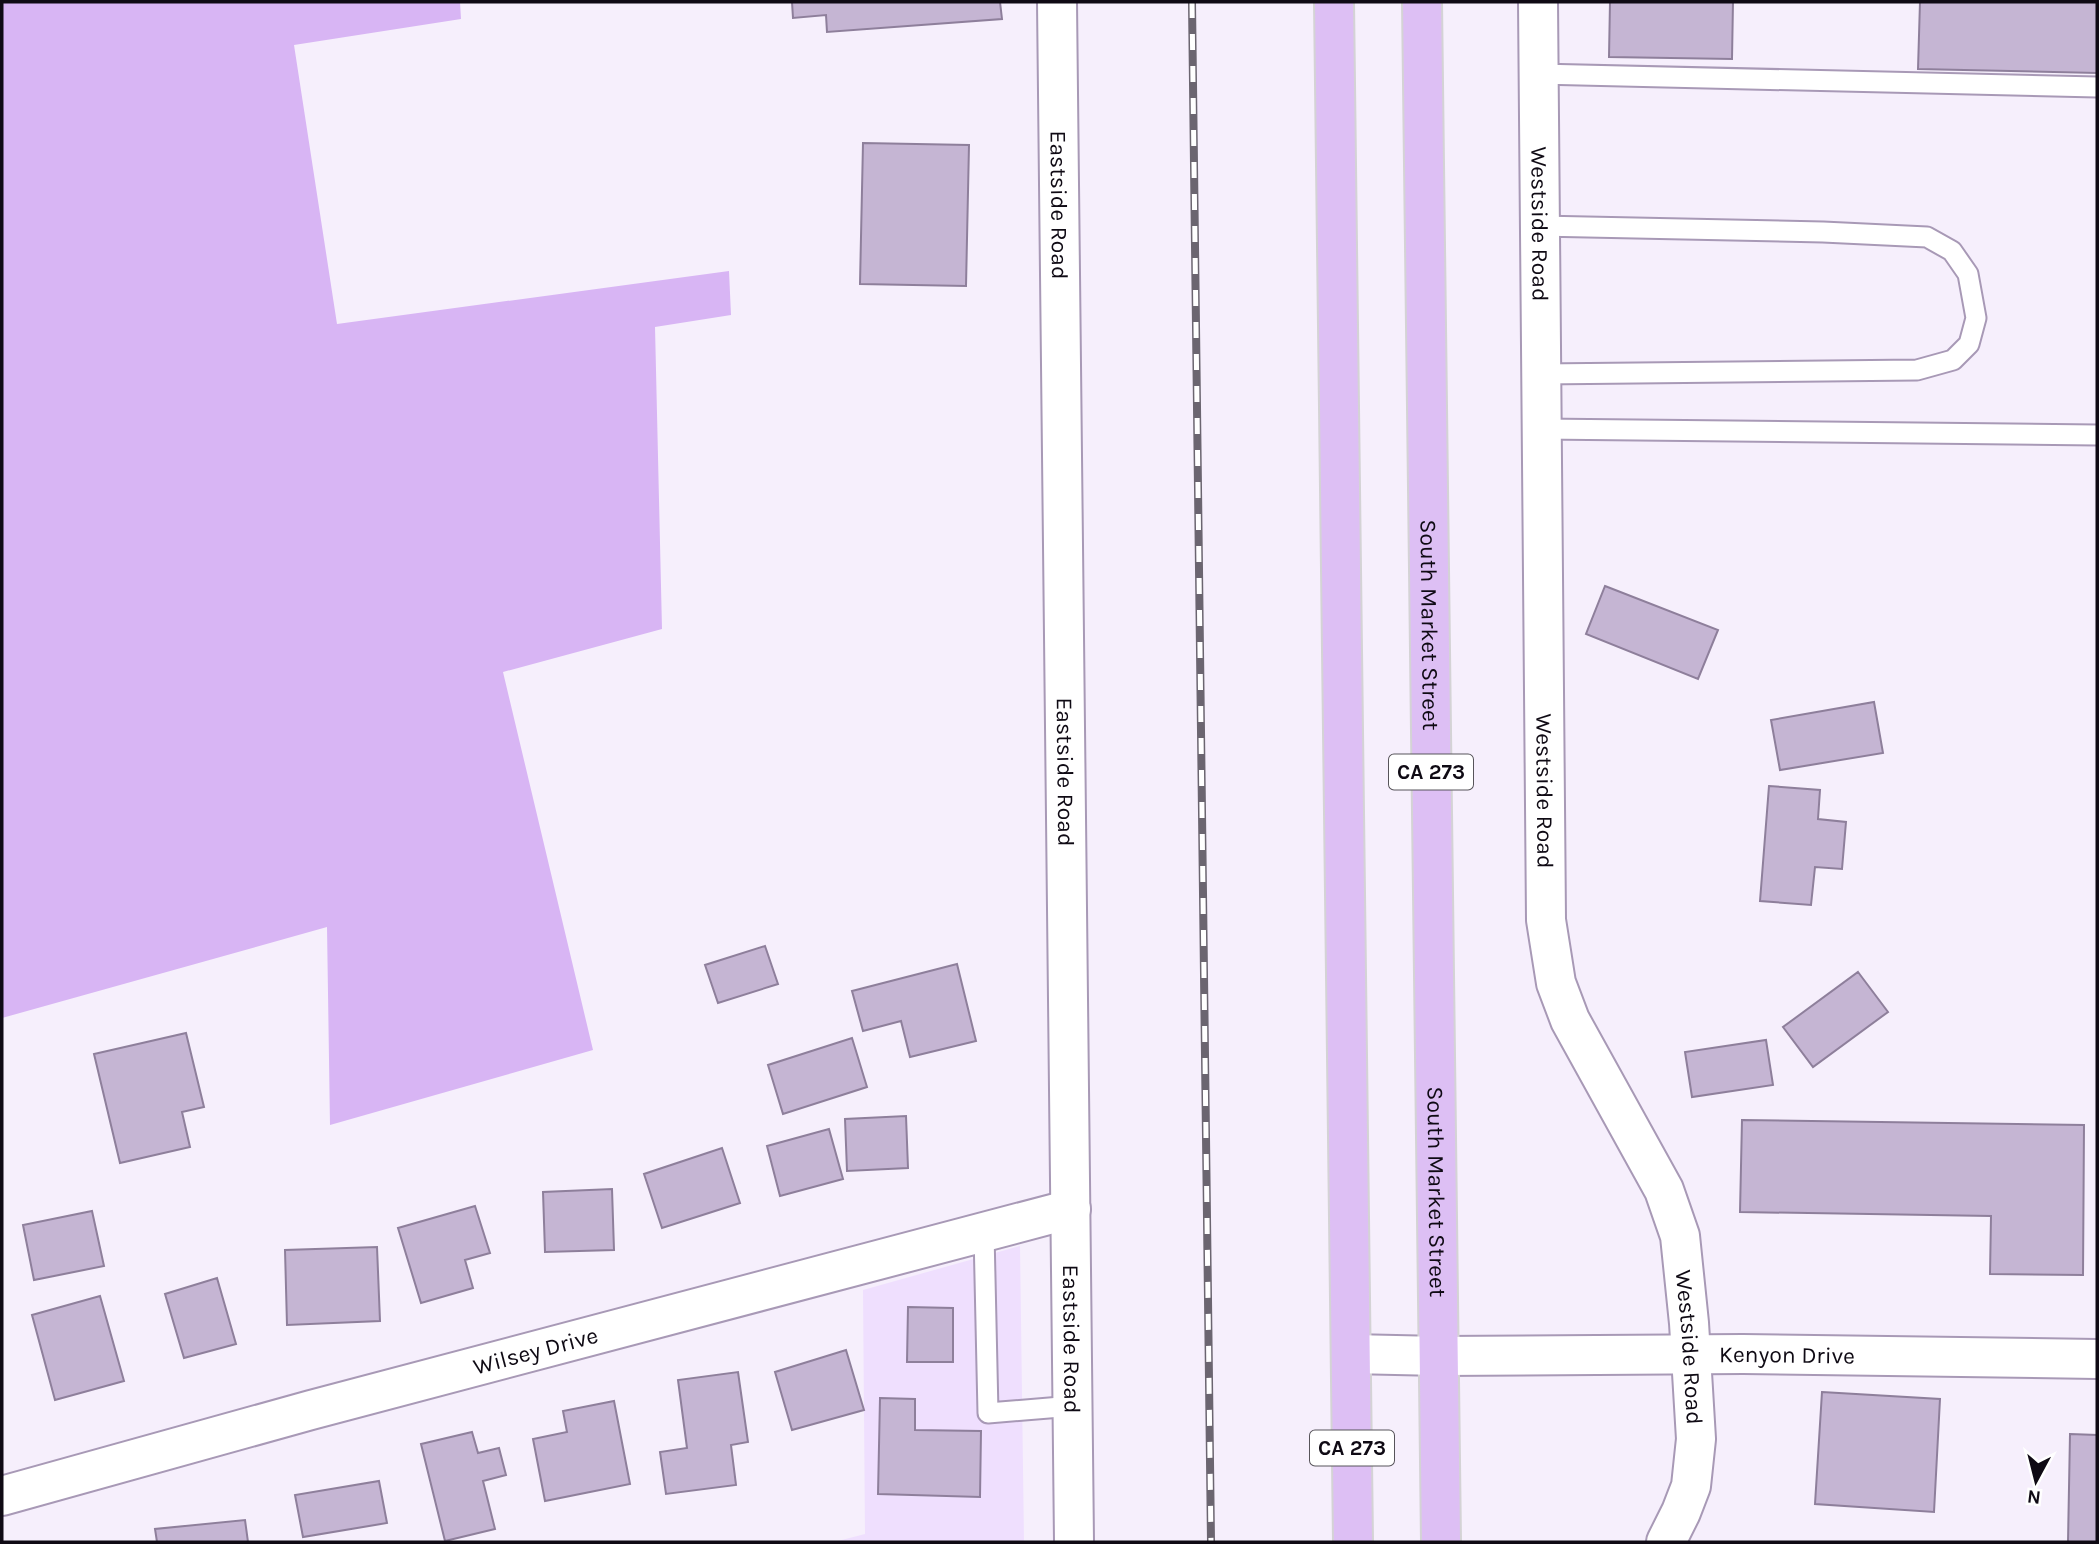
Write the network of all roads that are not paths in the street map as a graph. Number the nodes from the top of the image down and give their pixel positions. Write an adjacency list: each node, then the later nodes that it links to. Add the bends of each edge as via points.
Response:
1 (1057, 2): 11 (street, Eastside Road)
2 (1334, 2): 13 (main road, CA 273)
3 (1422, 2): 15 (main road, South Market Street / CA 273)
4 (1538, 2): 5 (street, Westside Road)
5 (1538, 74): 6 (lane); 7 (street, Westside Road)
6 (2097, 87)
7 (1539, 226): 8 (street, Westside Road); 8 (lane, via 1927,237 1952,251 1968,274 1976,318 1969,344 1953,360 1917,370)
8 (1541, 374): 9 (street, Westside Road)
9 (1541, 429): 10 (lane); 14 (street, Westside Road, via 1545,897 1551,961 1570,1020 1673,1213 1683,1256)
10 (2097, 435)
11 (1071, 1209): 12 (street, Wilsey Drive); 17 (street, Eastside Road)
12 (984, 1233): 17 (lane, via 988,1413); 18 (street, Wilsey Drive)
13 (1351, 1354): 15 (street, Kenyon Drive); 20 (main road, CA 273)
14 (1691, 1354): 15 (street, Kenyon Drive); 16 (street, Kenyon Drive); 22 (street, Westside Road, via 1695,1462 1681,1512)
15 (1440, 1356): 21 (main road, South Market Street / CA 273)
16 (2097, 1359)
17 (1073, 1406): 19 (street, Eastside Road)
18 (2, 1496)
19 (1074, 1542)
20 (1353, 1542)
21 (1441, 1542)
22 (1665, 1542)

